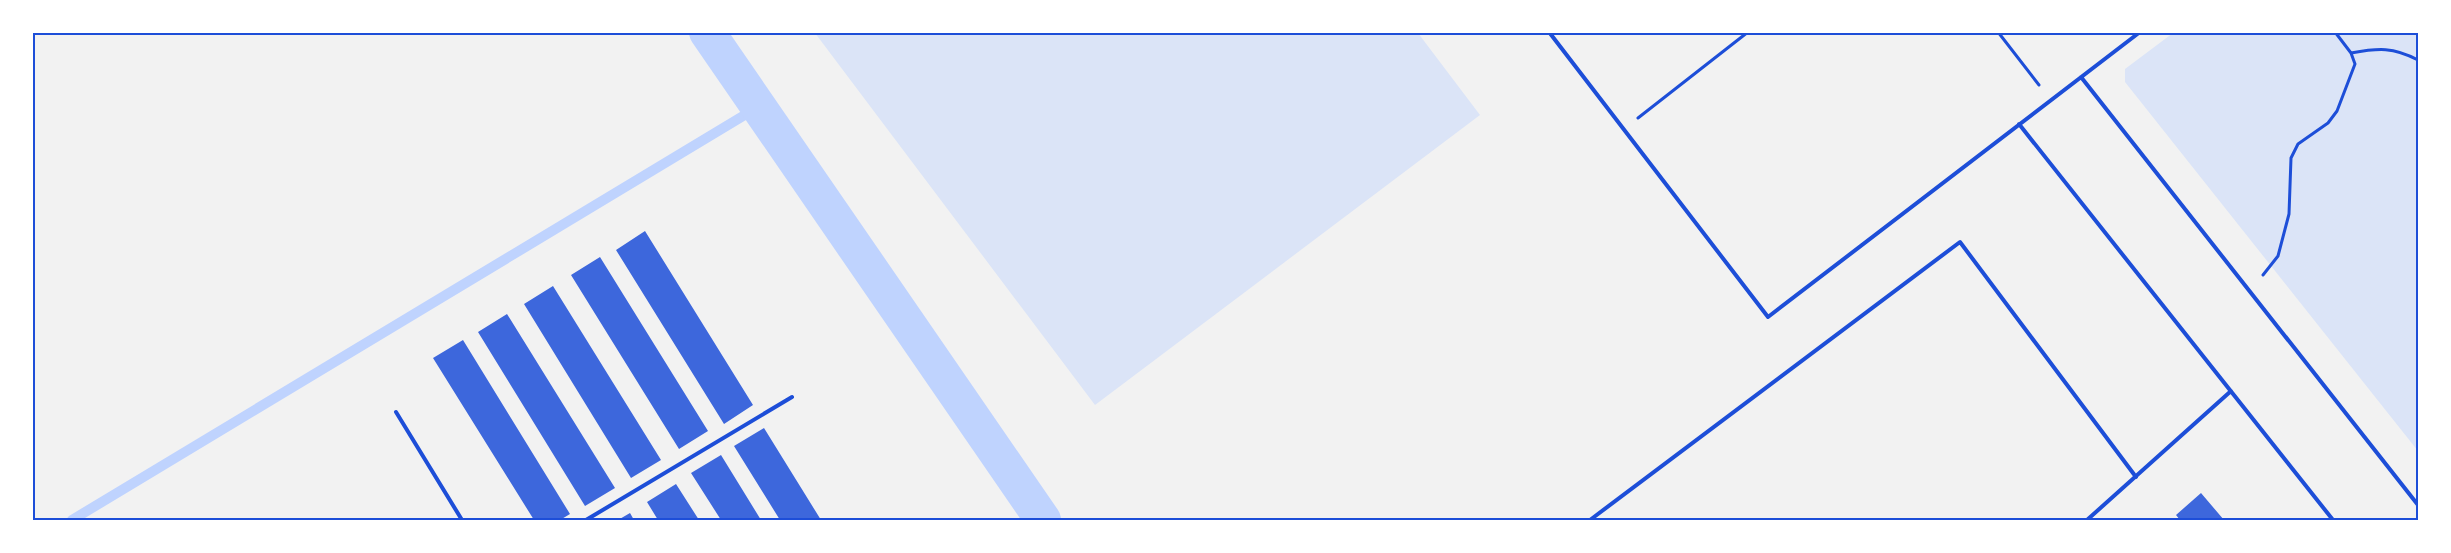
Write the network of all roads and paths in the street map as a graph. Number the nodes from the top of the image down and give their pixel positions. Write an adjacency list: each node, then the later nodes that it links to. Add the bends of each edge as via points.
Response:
1 (1550, 32): 11 (lane)
2 (1748, 32): 11 (path)
3 (1998, 32): 9 (path)
4 (2140, 32): 8 (lane)
5 (2335, 32): 6 (path)
6 (2351, 53): 7 (path, via 2374,49 2399,50); 12 (path, via 2355,64 2337,111 2328,123 2298,144 2291,158 2289,214 2278,256)
7 (2418, 60)
8 (2081, 78): 9 (lane); 12 (lane)
9 (2050, 100): 10 (lane)
10 (2019, 124): 11 (lane, via 1768,317); 13 (lane)
11 (1624, 129)
12 (2249, 291): 17 (lane)
13 (2231, 391): 16 (lane); 22 (lane)
14 (792, 398): 19 (lane)
15 (396, 412): 18 (lane)
16 (2136, 477): 20 (lane, via 1960,242); 21 (lane)
17 (2418, 505)
18 (462, 520)
19 (586, 520)
20 (1590, 520)
21 (2087, 520)
22 (2334, 520)

